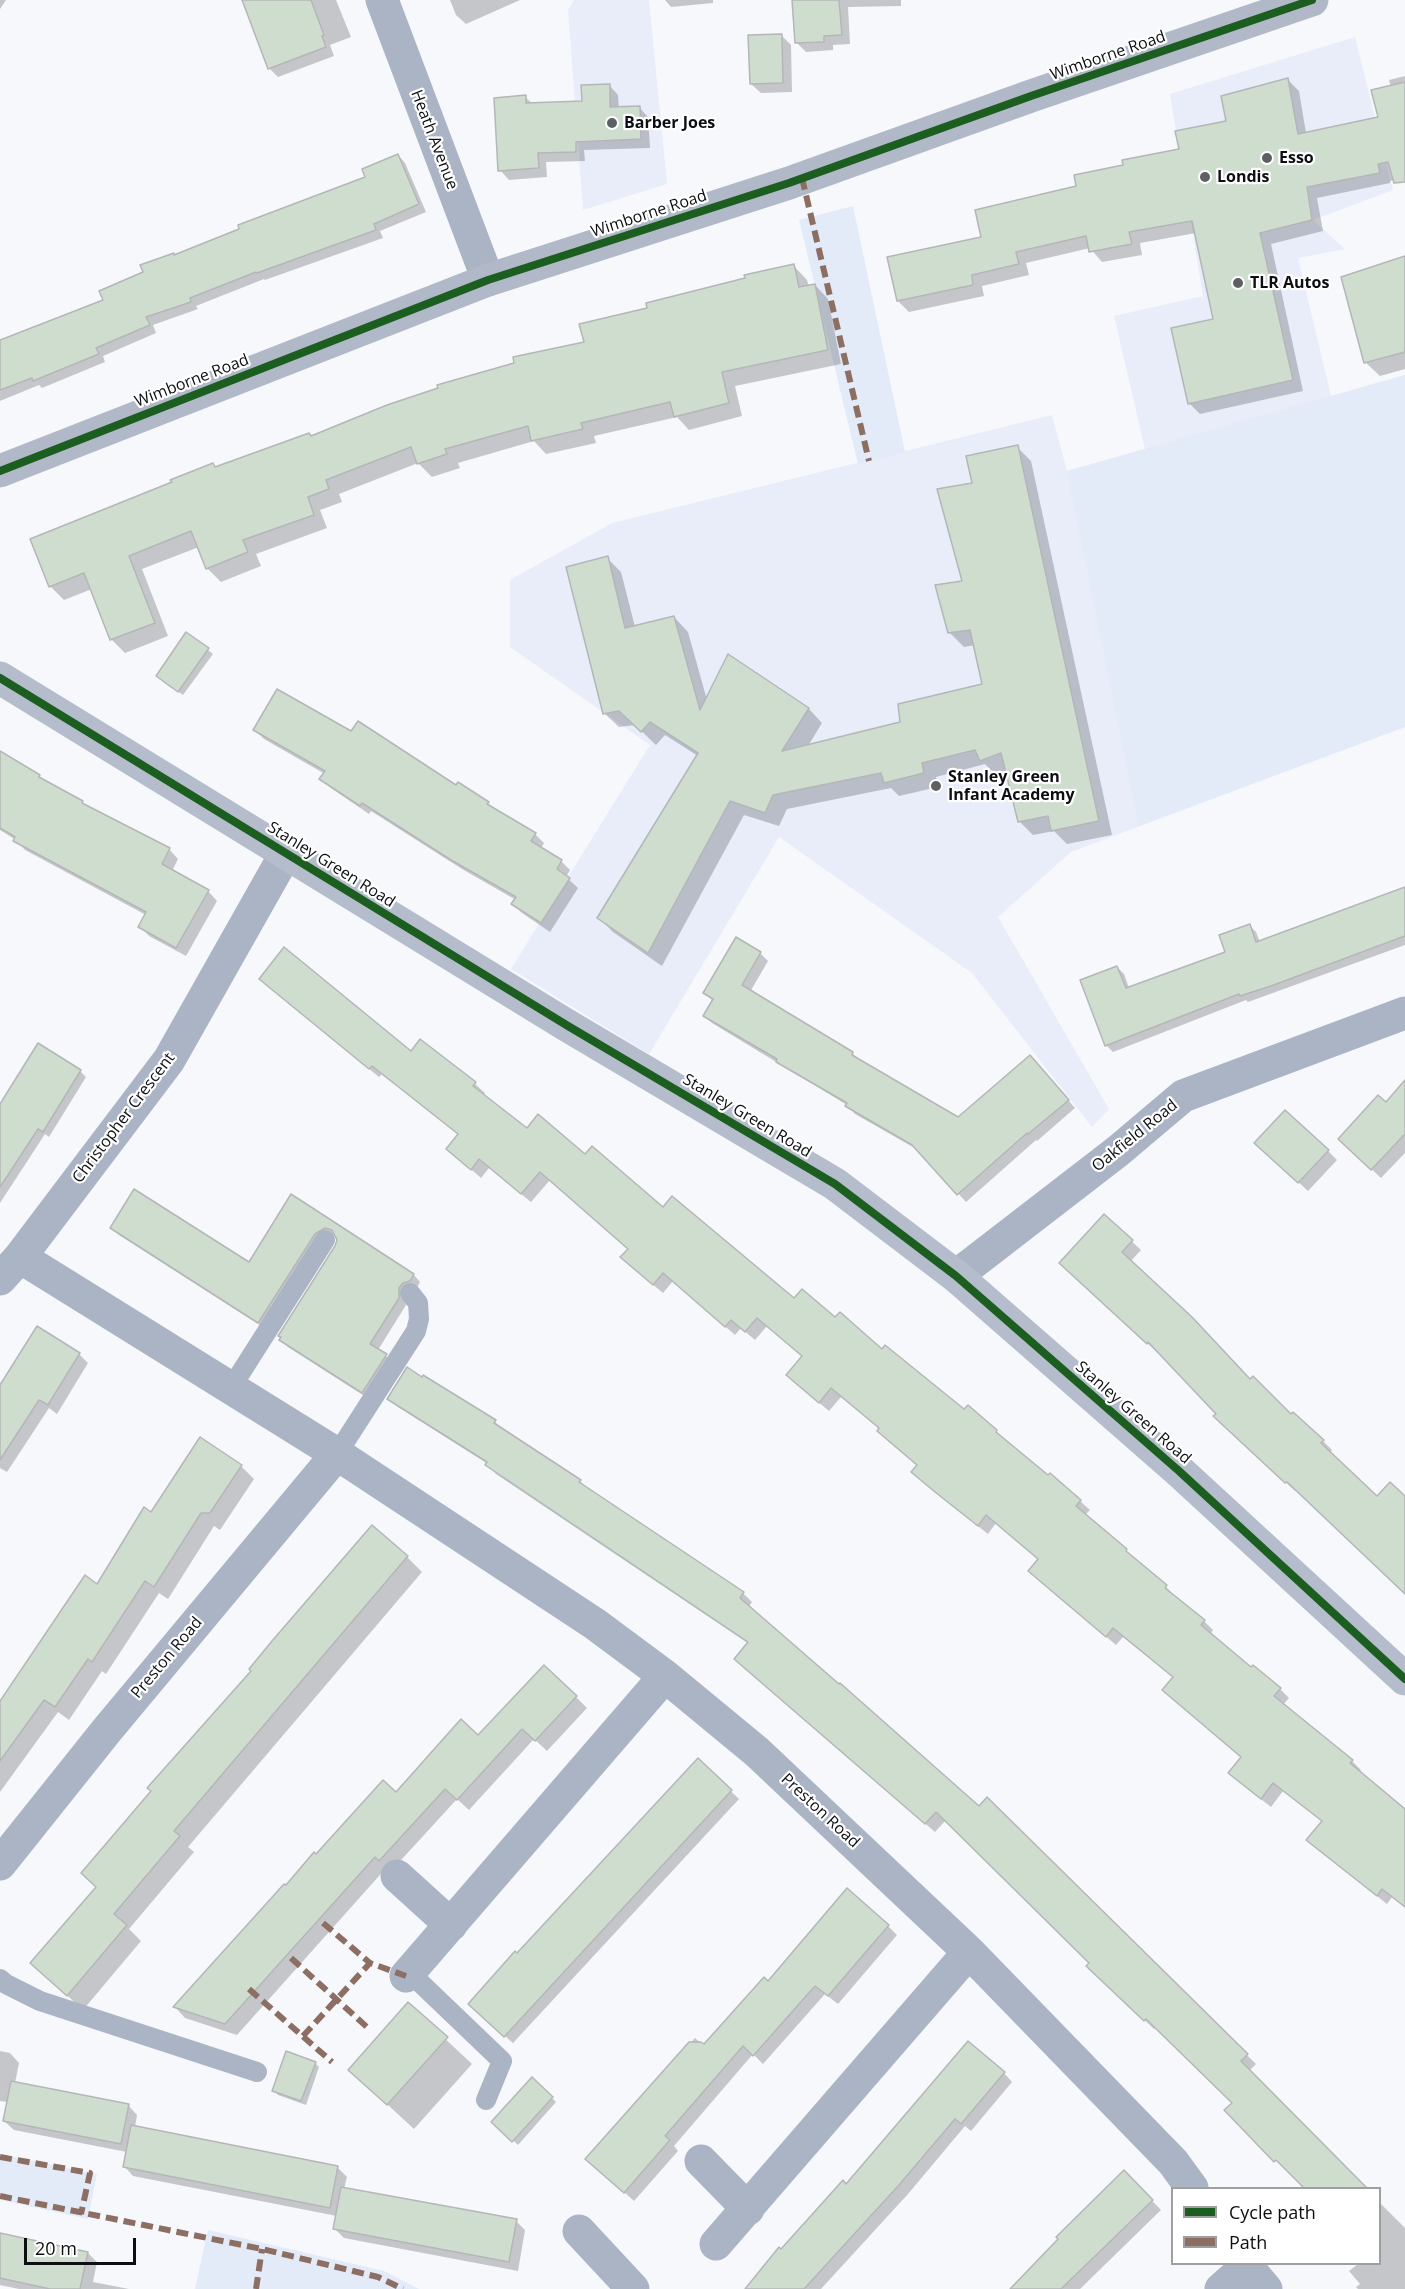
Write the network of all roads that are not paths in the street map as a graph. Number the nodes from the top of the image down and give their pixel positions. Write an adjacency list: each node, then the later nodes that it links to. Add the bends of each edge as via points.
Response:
1 (382, 0): 3 (street, Heath Avenue)
2 (1312, 0): 3 (highway, Wimborne Road, via 789,183)
3 (488, 280): 4 (highway, Wimborne Road)
4 (0, 471)
5 (0, 678): 6 (street, Stanley Green Road)
6 (286, 852): 9 (street, Christopher Crescent, via 169,1060); 10 (street, Stanley Green Road, via 835,1184)
7 (1405, 1013): 10 (street, Oakfield Road, via 1183,1096)
8 (325, 1240): 12 (lane)
9 (10, 1268): 12 (street, Preston Road)
10 (956, 1276): 15 (street, Stanley Green Road, via 1179,1471)
11 (411, 1293): 13 (lane, via 418,1303 416,1331)
12 (231, 1388): 13 (street, Preston Road)
13 (337, 1454): 14 (street, Preston Road, via 595,1624); 16 (street, Preston Road)
14 (665, 1676): 18 (street); 19 (street, Preston Road, via 757,1752)
15 (1405, 1679)
16 (0, 1864)
17 (397, 1876): 18 (street)
18 (451, 1925): 20 (street)
19 (969, 1952): 25 (street, Preston Road, via 1173,2162); 26 (street)
20 (407, 1974): 23 (lane, via 502,2061)
21 (0, 1979): 22 (lane, via 40,2001)
22 (257, 2072)
23 (486, 2100)
24 (701, 2161): 26 (street)
25 (1191, 2187)
26 (748, 2209): 28 (street)
27 (579, 2231): 30 (street)
28 (716, 2244)
29 (1252, 2273): 31 (street)
30 (633, 2289)
31 (1221, 2289)

